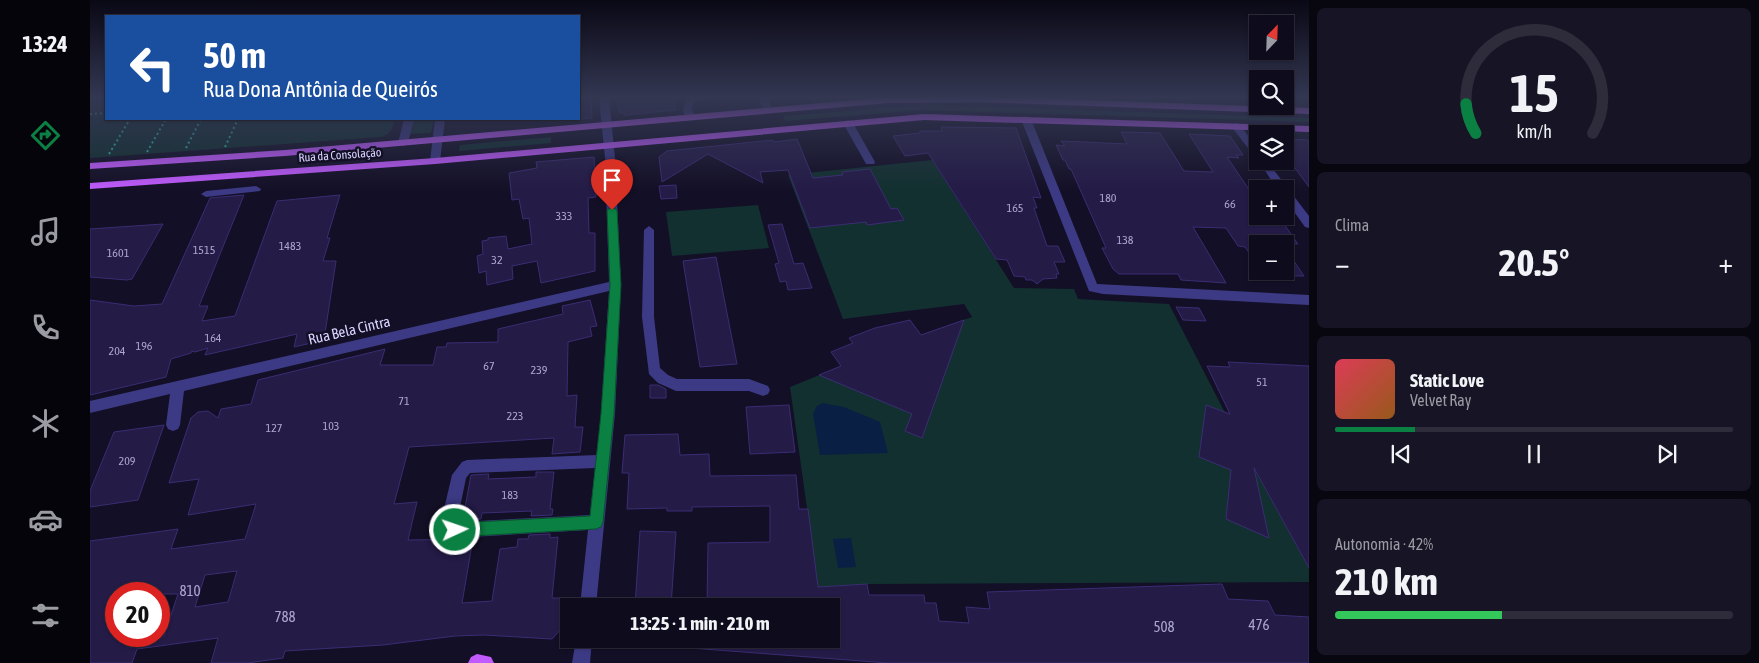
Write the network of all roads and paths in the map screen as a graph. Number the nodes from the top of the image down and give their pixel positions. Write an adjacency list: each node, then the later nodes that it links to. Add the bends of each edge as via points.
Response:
1 (124, 129): 20 (path)
2 (160, 129): 19 (path)
3 (197, 129): 18 (path)
4 (234, 129): 17 (path)
5 (406, 129): 14 (street)
6 (438, 129): 13 (street)
7 (554, 129): 13 (main road, Rua da Consolação)
8 (607, 129): 16 (street)
9 (783, 129): 16 (main road, Rua da Consolação)
10 (851, 129): 22 (street)
11 (1030, 129): 33 (street, via 1093,288)
12 (1238, 129): 15 (street)
13 (436, 140): 14 (main road, Rua da Consolação); 21 (street)
14 (403, 142): 23 (main road, Rua da Consolação, via 285,154)
15 (1249, 143)
16 (609, 145): 21 (main road, Rua da Consolação); 32 (street)
17 (225, 148)
18 (185, 150)
19 (146, 153)
20 (108, 156)
21 (435, 161): 25 (main road, Rua da Consolação)
22 (870, 162)
23 (90, 166)
24 (1269, 170): 27 (street)
25 (263, 173): 26 (main road, Rua da Consolação); 26 (street, via 256,190 205,195)
26 (214, 177): 28 (main road, Rua da Consolação)
27 (1276, 180)
28 (90, 186)
29 (1294, 204): 30 (street)
30 (1309, 224)
31 (649, 230): 35 (street, via 648,317 654,370 663,379 676,384 749,385)
32 (615, 285): 34 (street, Rua Bela Cintra); 38 (street)
33 (1309, 300)
34 (178, 387): 36 (street, Rua Bela Cintra); 37 (street)
35 (763, 390)
36 (90, 408)
37 (173, 425)
38 (603, 460): 39 (street); 39 (street, via 467,467 459,475 449,522 455,530)
39 (596, 522): 40 (street)
40 (589, 598)
41 (583, 648): 44 (street)
42 (477, 663): 43 (main road)
43 (485, 663)
44 (581, 663)

